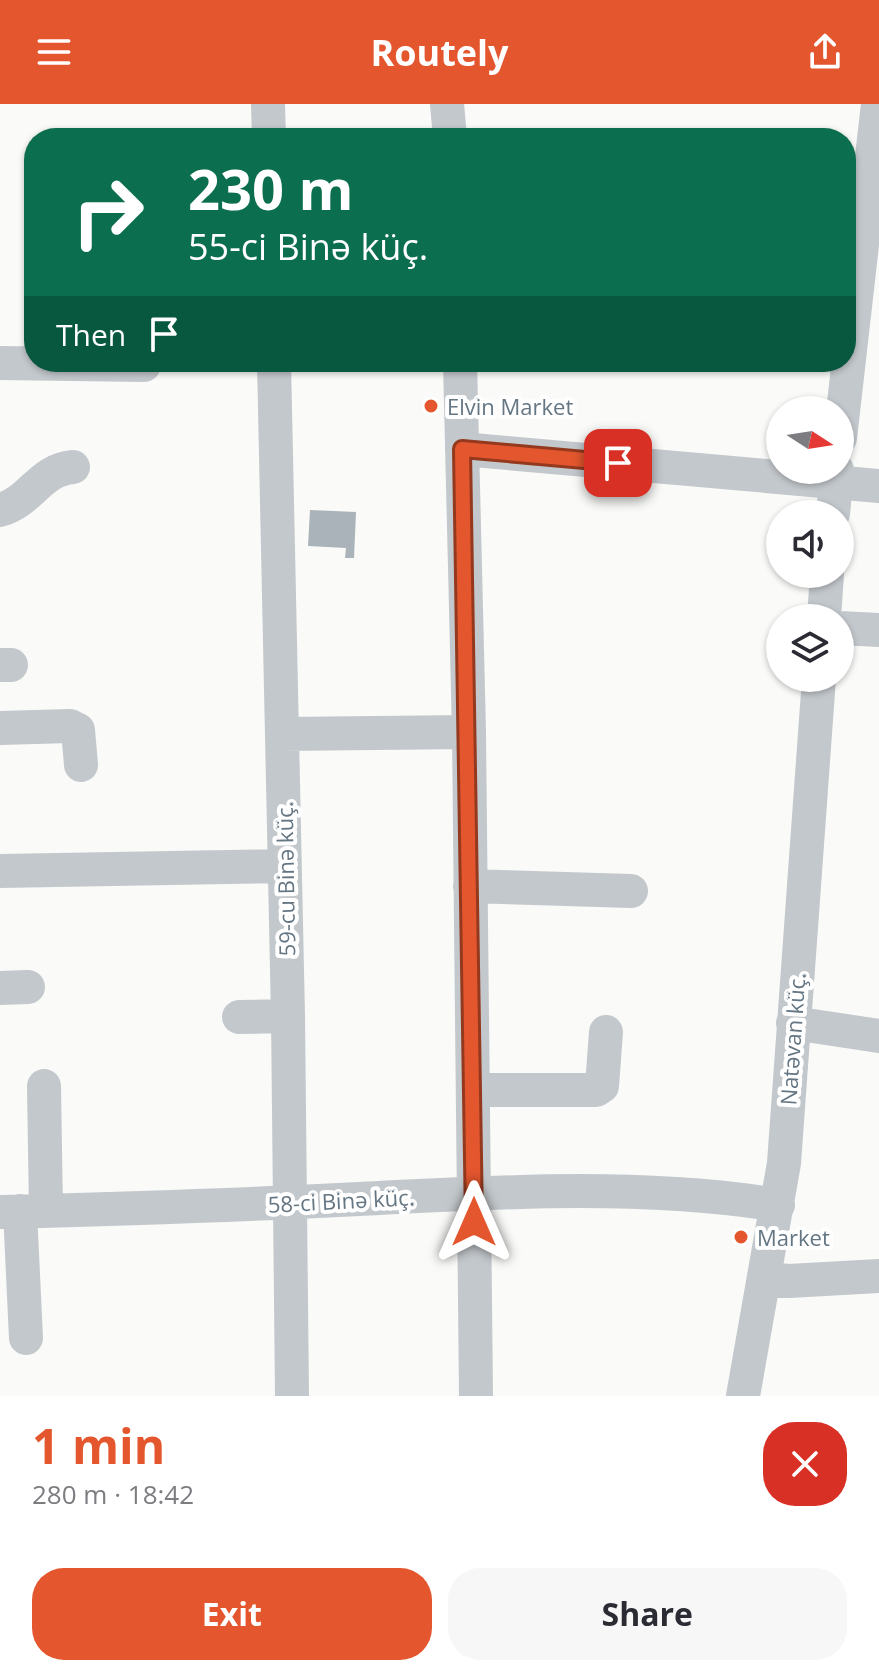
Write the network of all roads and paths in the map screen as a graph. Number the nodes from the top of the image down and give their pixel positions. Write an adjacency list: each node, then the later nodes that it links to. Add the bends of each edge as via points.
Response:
1 (268, 104): 4 (street)
2 (447, 104): 5 (street)
3 (878, 104): 6 (street)
4 (269, 128)
5 (449, 128)
6 (856, 297)
7 (0, 363): 8 (street)
8 (24, 363)
9 (274, 372): 23 (street, 59-cu Binə küç.)
10 (460, 372): 13 (street)
11 (848, 372): 12 (street)
12 (845, 396)
13 (462, 449): 16 (street); 22 (street)
14 (73, 467): 17 (street, via 58,468 18,505)
15 (879, 486): 16 (street)
16 (835, 489)
17 (0, 510)
18 (854, 629): 19 (street)
19 (879, 630)
20 (818, 692): 31 (street, Natəvan küç.)
21 (0, 728): 24 (street, via 70,726 78,730)
22 (469, 732): 23 (street); 27 (street)
23 (282, 734): 25 (street, 59-cu Binə küç.)
24 (81, 765)
25 (284, 866): 26 (street); 29 (street, 59-cu Binə küç.)
26 (0, 871)
27 (470, 886): 28 (street); 35 (street)
28 (631, 891)
29 (288, 1016): 30 (street); 37 (street, 59-cu Binə küç.)
30 (239, 1017)
31 (793, 1023): 33 (street); 38 (street, Natəvan küç.)
32 (606, 1032): 35 (street, via 602,1086 596,1090)
33 (879, 1036)
34 (44, 1086): 39 (street)
35 (474, 1090): 36 (street)
36 (474, 1193): 37 (street, 58-ci Binə küç.); 38 (street, 58-ci Binə küç., via 665,1192); 44 (street)
37 (289, 1202): 39 (street, 58-ci Binə küç.); 43 (street, 59-cu Binə küç.)
38 (778, 1205): 41 (street, Natəvan küç.)
39 (22, 1211): 42 (street)
40 (879, 1276): 41 (street)
41 (765, 1279): 45 (street, Natəvan küç.)
42 (26, 1338)
43 (292, 1396)
44 (476, 1396)
45 (743, 1396)

